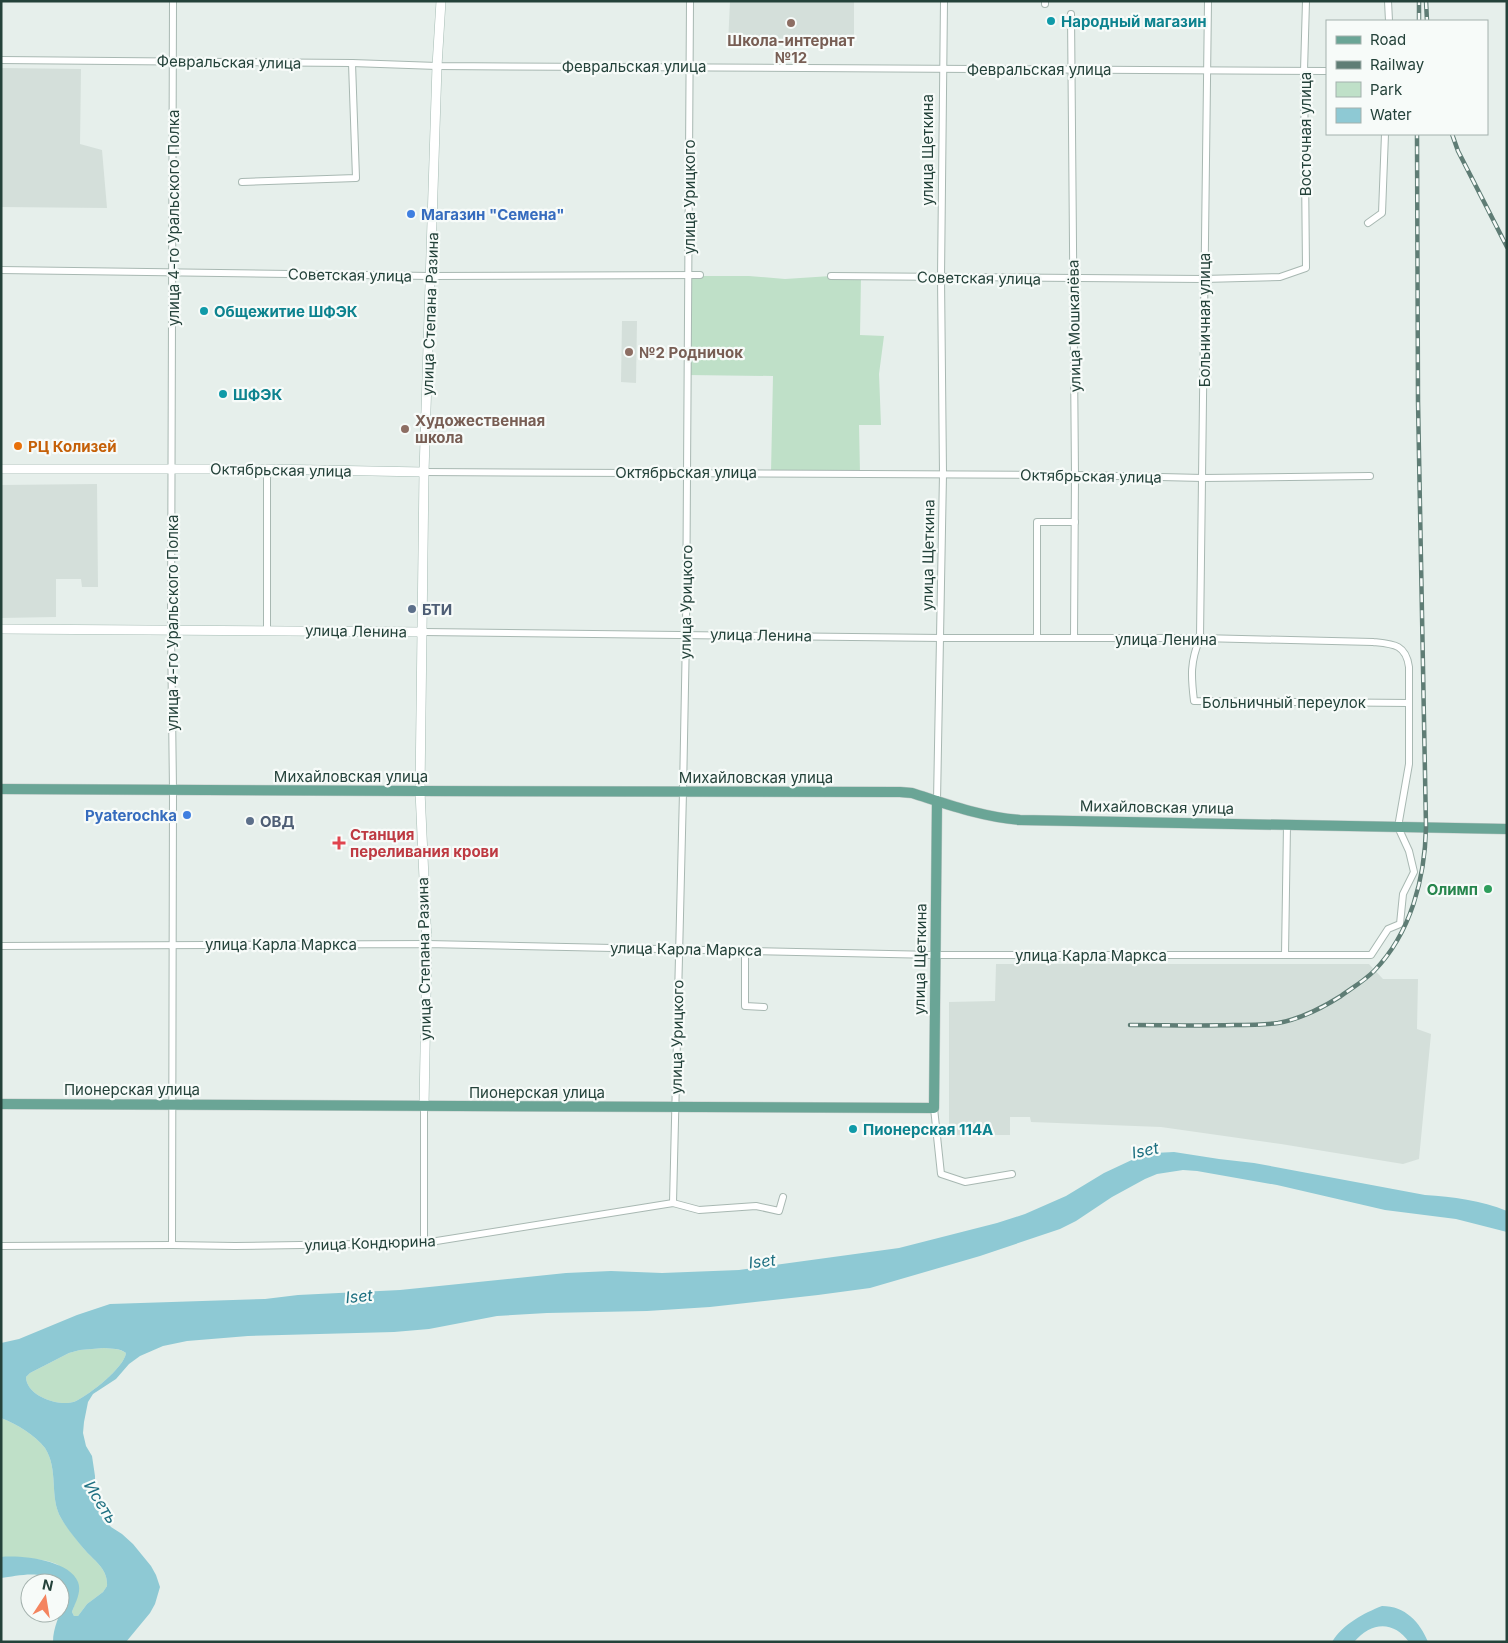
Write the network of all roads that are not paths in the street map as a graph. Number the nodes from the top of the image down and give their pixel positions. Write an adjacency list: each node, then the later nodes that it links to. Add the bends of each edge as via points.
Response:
1 (173, 1): 11 (street, улица 4-го Уральского Полка)
2 (441, 1): 13 (main road, улица Степана Разина)
3 (690, 1): 14 (street, улица Урицкого)
4 (944, 1): 15 (street, улица Щеткина)
5 (1208, 1): 17 (street, Больничная улица)
6 (1306, 1): 18 (street, Восточная улица)
7 (1388, 1): 9 (street)
8 (1071, 14): 16 (street, улица Мошкалёва)
9 (1389, 20)
10 (1, 60): 11 (street, Февральская улица)
11 (173, 61): 12 (street, Февральская улица); 25 (street, улица 4-го Уральского Полка)
12 (352, 63): 13 (street, Февральская улица); 21 (street, via 356,178)
13 (437, 66): 14 (street, Февральская улица); 26 (main road, улица Степана Разина)
14 (690, 66): 15 (street, Февральская улица); 27 (street, улица Урицкого)
15 (942, 69): 16 (street, Февральская улица); 30 (street, улица Щеткина)
16 (1073, 69): 17 (street, Февральская улица); 31 (street, улица Мошкалёва)
17 (1207, 70): 18 (street, Февральская улица); 32 (street, Больничная улица)
18 (1304, 71): 19 (street, Февральская улица); 23 (street, Восточная улица)
19 (1326, 72)
20 (1385, 135): 22 (street, via 1382,213)
21 (242, 182)
22 (1368, 222)
23 (1306, 268): 32 (street, Советская улица, via 1280,277)
24 (1, 270): 25 (street, Советская улица)
25 (172, 272): 26 (street, Советская улица); 34 (street, улица 4-го Уральского Полка)
26 (431, 276): 27 (street, Советская улица); 36 (main road, улица Степана Разина)
27 (689, 276): 28 (street, Советская улица); 37 (street, улица Урицкого)
28 (700, 276)
29 (831, 276): 30 (street, Советская улица)
30 (941, 277): 31 (street, Советская улица); 38 (street, улица Щеткина)
31 (1073, 279): 32 (street, Советская улица); 39 (street, улица Мошкалёва)
32 (1203, 280): 41 (street, Больничная улица)
33 (1, 469): 34 (main road, Октябрьская улица)
34 (172, 469): 35 (main road, Октябрьская улица); 44 (street, улица 4-го Уральского Полка)
35 (267, 469): 36 (main road, Октябрьская улица); 45 (street)
36 (424, 472): 37 (street, Октябрьская улица); 46 (main road, улица Степана Разина)
37 (687, 472): 38 (street, Октябрьская улица); 47 (street, улица Урицкого)
38 (944, 474): 39 (street, Октябрьская улица); 48 (street, улица Щеткина)
39 (1075, 475): 41 (street, Октябрьская улица); 42 (street, улица Мошкалёва)
40 (1370, 476): 41 (street, Октябрьская улица)
41 (1203, 478): 51 (street, Больничная улица)
42 (1075, 522): 49 (street, via 1037,522); 50 (street, улица Мошкалёва)
43 (1, 629): 44 (main road, улица Ленина)
44 (171, 630): 45 (main road, улица Ленина); 54 (street, улица 4-го Уральского Полка)
45 (267, 630): 46 (main road, улица Ленина)
46 (422, 632): 47 (street, улица Ленина); 55 (main road, улица Степана Разина)
47 (686, 634): 48 (street, улица Ленина); 56 (street, улица Урицкого)
48 (942, 638): 49 (street, улица Ленина); 57 (street, улица Щеткина)
49 (1037, 638): 50 (street, улица Ленина)
50 (1074, 638): 51 (street, улица Ленина)
51 (1200, 638): 52 (street, улица Ленина, via 1394,645 1407,656); 52 (street, Больничный переулок, via 1193,656 1194,701)
52 (1409, 703): 59 (street, улица Ленина, via 1409,764)
53 (1, 789): 54 (main road, Михайловская улица)
54 (173, 790): 55 (main road, Михайловская улица); 62 (street, улица 4-го Уральского Полка)
55 (420, 791): 56 (main road, Михайловская улица); 61 (main road, улица Степана Разина)
56 (683, 792): 57 (main road, Михайловская улица, via 900,792); 64 (street, улица Урицкого)
57 (937, 801): 58 (main road, Михайловская улица, via 982,814 1020,820); 66 (main road, улица Щеткина)
58 (1287, 824): 59 (main road, Михайловская улица); 67 (street)
59 (1398, 827): 60 (main road, Михайловская улица); 67 (street, улица Карла Маркса, via 1414,872 1403,894 1400,924 1388,929 1371,955)
60 (1507, 829)
61 (427, 944): 62 (street, улица Карла Маркса); 64 (street, улица Карла Маркса); 71 (main road, улица Степана Разина)
62 (172, 945): 63 (street, улица Карла Маркса); 70 (street, улица 4-го Уральского Полка)
63 (1, 946)
64 (679, 949): 65 (street, улица Карла Маркса); 72 (street, улица Урицкого)
65 (744, 950): 66 (street, улица Карла Маркса); 68 (street, via 745,1006)
66 (935, 955): 67 (street, улица Карла Маркса); 73 (main road, улица Щеткина)
67 (1285, 955)
68 (764, 1007)
69 (1, 1104): 70 (main road, Пионерская улица)
70 (172, 1104): 71 (main road, Пионерская улица); 78 (street, улица 4-го Уральского Полка)
71 (424, 1106): 72 (main road, Пионерская улица); 77 (street)
72 (675, 1107): 73 (main road, Пионерская улица); 76 (street, улица Урицкого)
73 (934, 1108): 74 (street, via 941,1174 965,1182)
74 (1012, 1174)
75 (783, 1197): 76 (street, улица Кондюрина, via 779,1210 756,1206 699,1210)
76 (672, 1203): 77 (street, улица Кондюрина)
77 (424, 1243): 78 (street, улица Кондюрина)
78 (172, 1245): 79 (street, улица Кондюрина)
79 (1, 1246)

